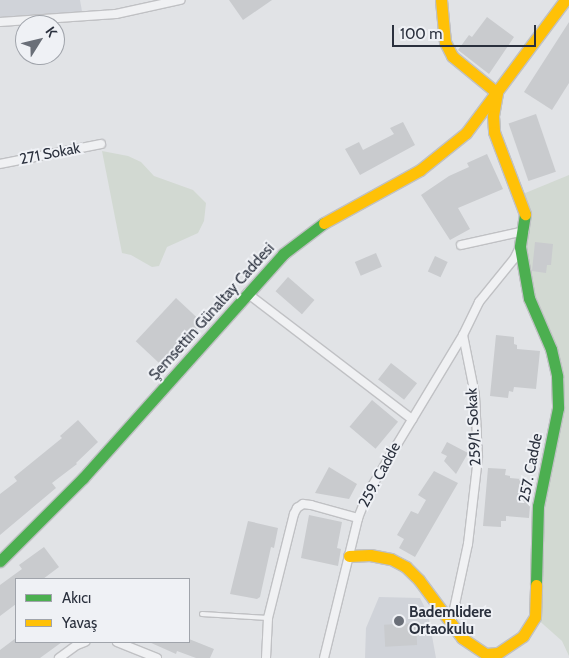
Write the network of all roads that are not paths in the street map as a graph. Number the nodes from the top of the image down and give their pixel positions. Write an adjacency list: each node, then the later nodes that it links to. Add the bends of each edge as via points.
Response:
1 (180, 0): 4 (street, via 116,14)
2 (441, 0): 5 (street, via 443,32 452,56)
3 (565, 0): 5 (street, Şemsettin Günaltay Caddesi)
4 (0, 22)
5 (497, 93): 8 (street, 257. Cadde, via 494,132 525,215); 11 (street, Şemsettin Günaltay Caddesi, via 450,148 420,170 334,216 304,237 283,254)
6 (101, 144): 7 (street, 271 Sokak)
7 (0, 164)
8 (524, 231): 9 (street); 10 (street, 257. Cadde)
9 (461, 245)
10 (520, 246): 12 (street, via 514,259 479,302); 19 (street, 257. Cadde, via 529,298 551,349 558,408 538,506 535,617 523,636 498,653 486,654 462,638)
11 (247, 293): 13 (street); 16 (street, Şemsettin Günaltay Caddesi, via 83,478)
12 (463, 335): 13 (street, 259. Cadde); 19 (street, 259/1. Sokak, via 475,395 478,457 468,544)
13 (412, 419): 14 (street, 259. Cadde, via 369,492)
14 (358, 518): 15 (street, 259. Cadde); 18 (street, via 310,505 303,504 297,508)
15 (349, 556): 19 (street, 257. Cadde, via 391,559 406,567); 25 (street, 259. Cadde)
16 (0, 561)
17 (202, 614): 18 (lane)
18 (268, 618): 24 (street)
19 (451, 623)
20 (82, 643): 22 (street)
21 (120, 643): 23 (street)
22 (59, 658)
23 (157, 658)
24 (266, 658)
25 (324, 658)

